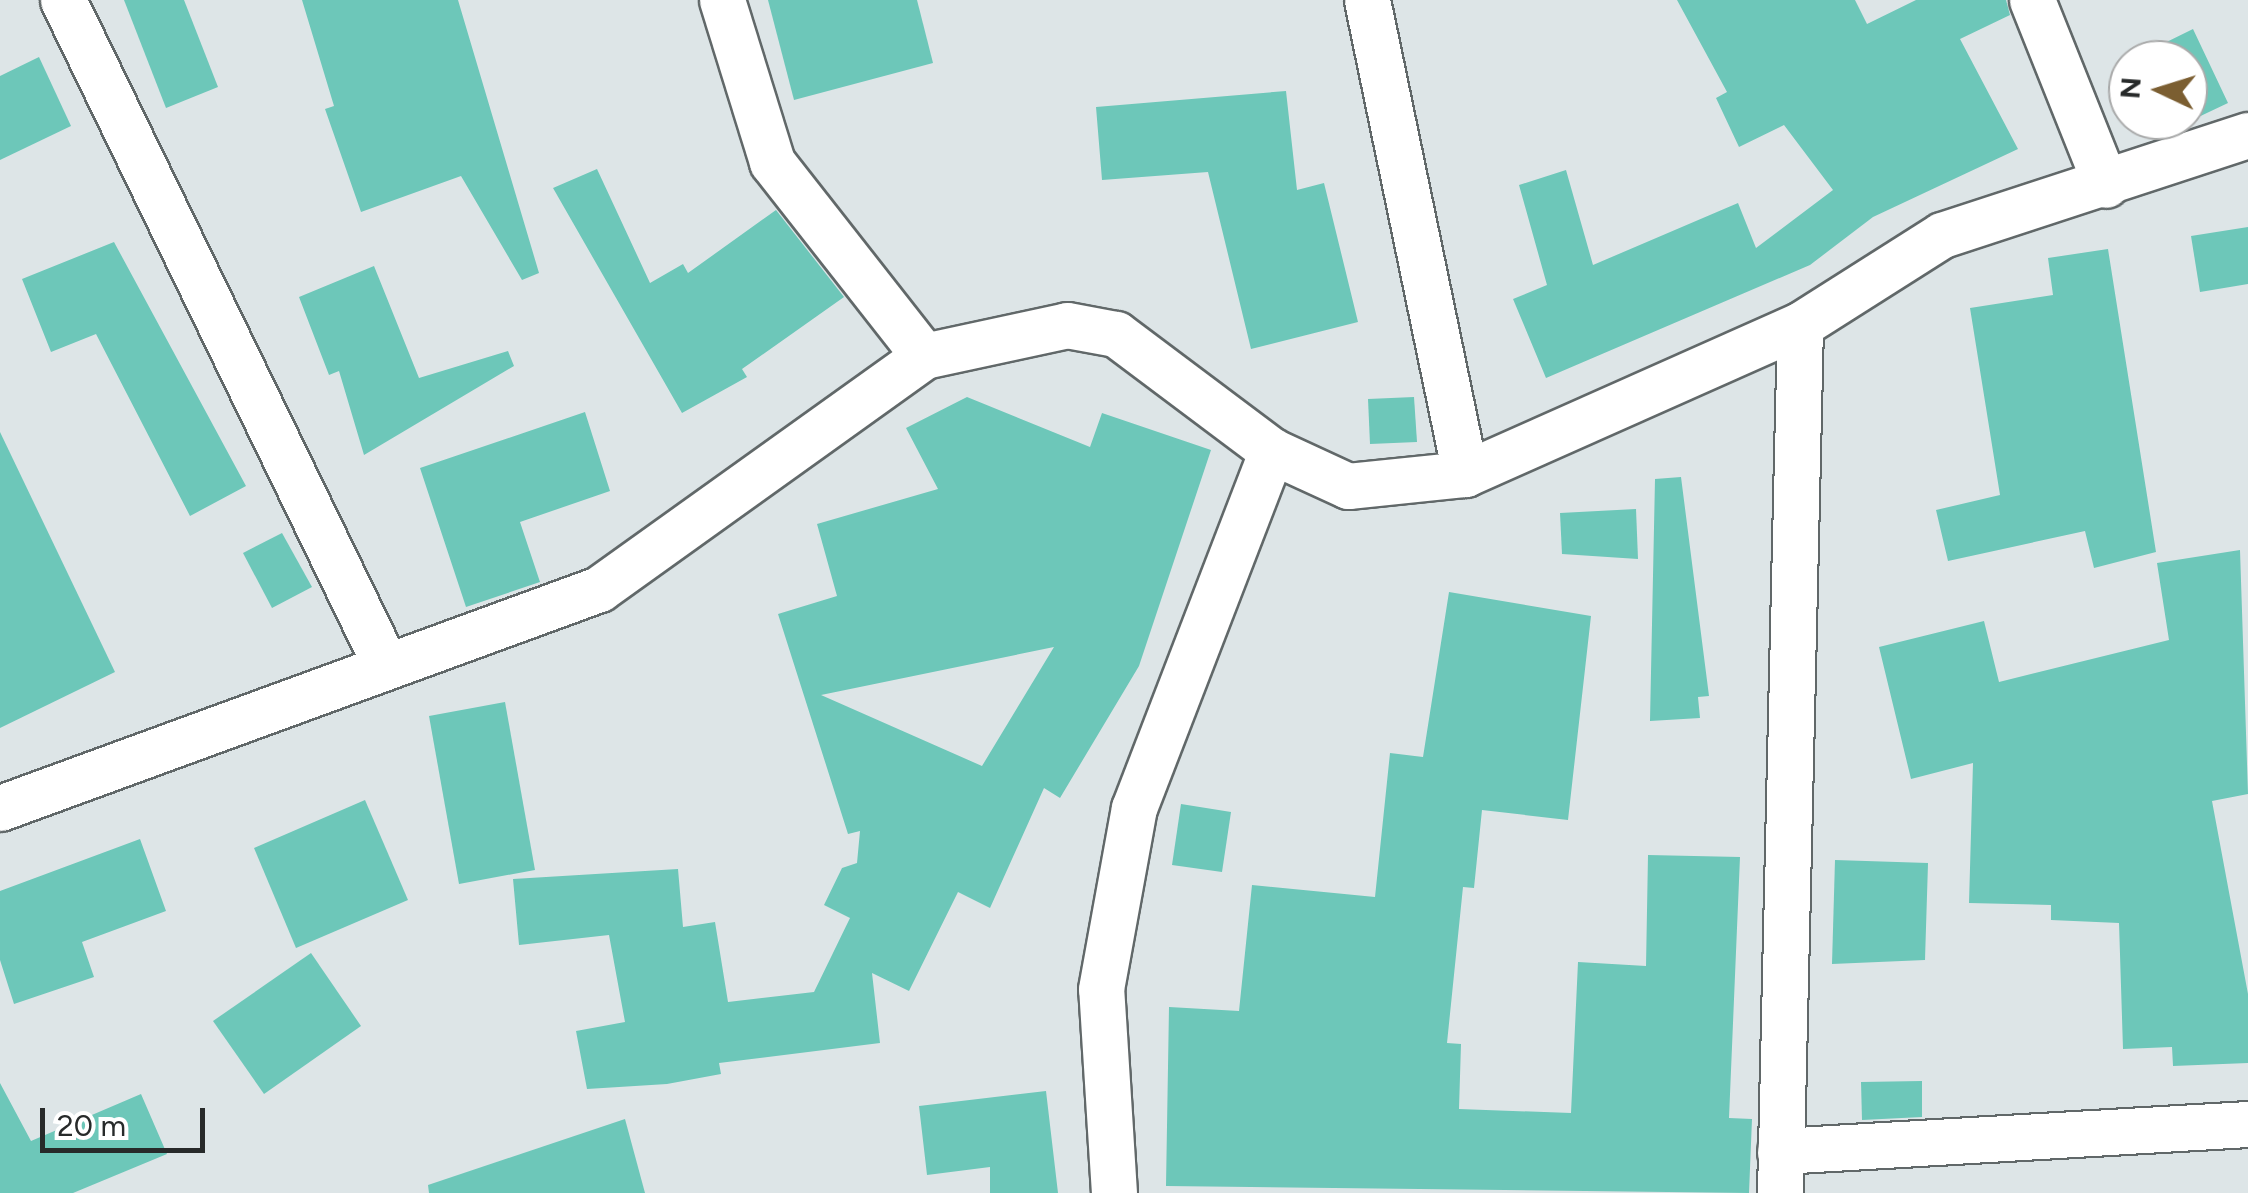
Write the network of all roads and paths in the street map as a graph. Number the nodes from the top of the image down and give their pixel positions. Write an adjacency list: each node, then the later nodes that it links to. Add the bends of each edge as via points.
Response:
1 (63, 0): 11 (street)
2 (722, 0): 8 (street, via 772,162)
3 (1367, 0): 10 (street)
4 (2032, 0): 6 (street)
5 (2248, 136): 6 (street)
6 (2106, 185): 7 (street, via 1942,235)
7 (1800, 325): 10 (street); 14 (street)
8 (924, 356): 9 (street, via 1067,325 1116,334); 11 (street, via 599,589)
9 (1272, 451): 10 (street, via 1348,486); 15 (street, via 1134,808 1101,989)
10 (1465, 474)
11 (385, 664): 12 (street)
12 (0, 808)
13 (2248, 1124): 14 (street)
14 (1780, 1172)
15 (1114, 1193)

